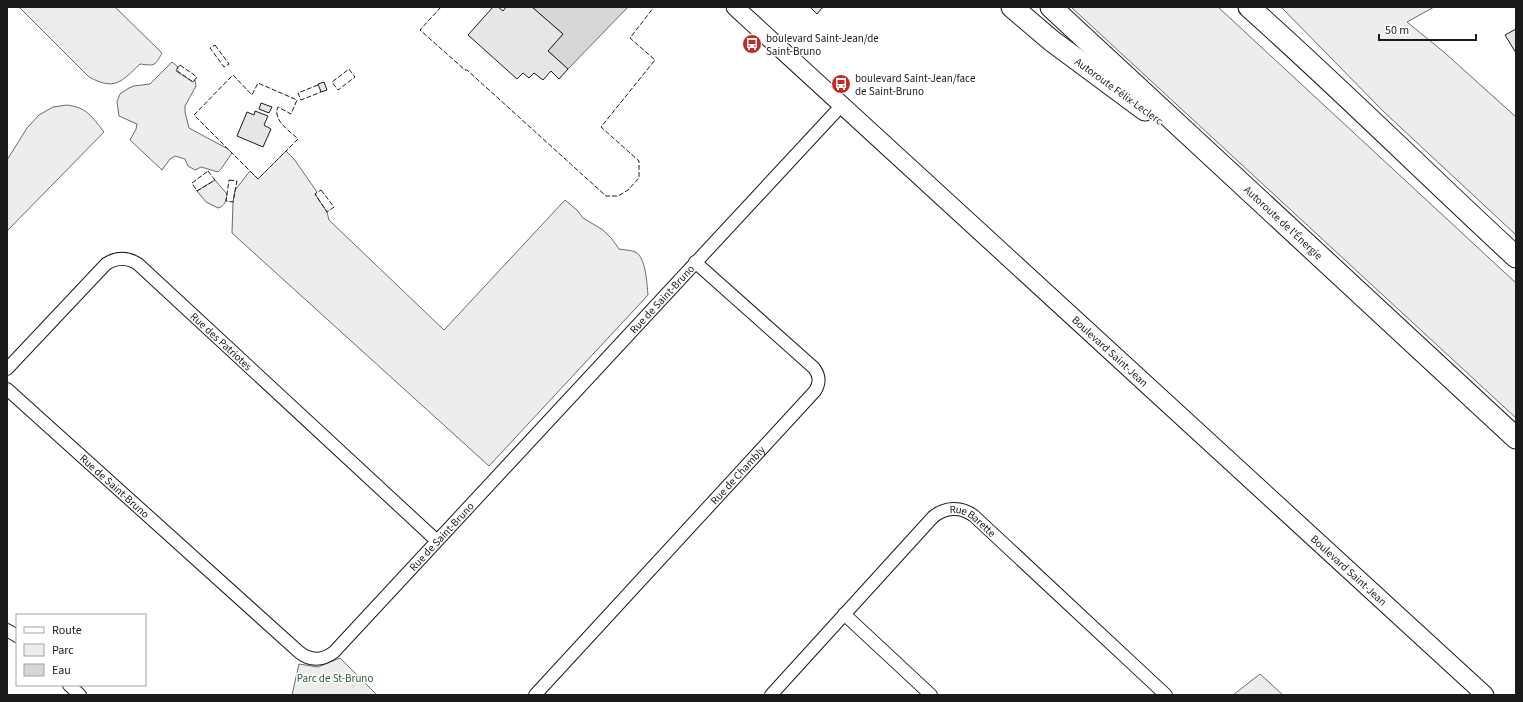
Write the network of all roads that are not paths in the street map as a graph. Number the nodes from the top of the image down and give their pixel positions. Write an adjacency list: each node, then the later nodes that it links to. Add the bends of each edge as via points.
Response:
1 (735, 7): 7 (street, Boulevard Saint-Jean)
2 (1012, 7): 8 (highway, Autoroute Félix-Leclerc, via 1052,41)
3 (1051, 7): 8 (highway, Autoroute de l'Énergie)
4 (1250, 7): 6 (highway)
5 (1255, 7): 6 (highway)
6 (1283, 37): 9 (highway)
7 (842, 105): 10 (street, Rue de Saint-Bruno); 19 (street, Boulevard Saint-Jean)
8 (1229, 172): 13 (highway, Autoroute de l'Énergie)
9 (1516, 257)
10 (695, 262): 14 (street, Rue de Saint-Bruno); 21 (street, Rue de Chambly, via 814,368 819,378 817,387)
11 (7, 369): 14 (street, Rue des Patriotes, via 106,264 119,258 129,260 138,264)
12 (7, 389): 14 (street, Rue de Saint-Bruno, via 308,658 319,659 334,652)
13 (1516, 438)
14 (436, 540)
15 (844, 614): 22 (street, Rue Barette); 23 (street); 24 (street, Rue Barette, via 933,517 945,510 959,509 974,516)
16 (7, 630): 17 (street)
17 (16, 635)
18 (70, 686): 20 (street)
19 (1480, 693)
20 (80, 695)
21 (535, 695)
22 (771, 695)
23 (932, 695)
24 (1166, 695)

